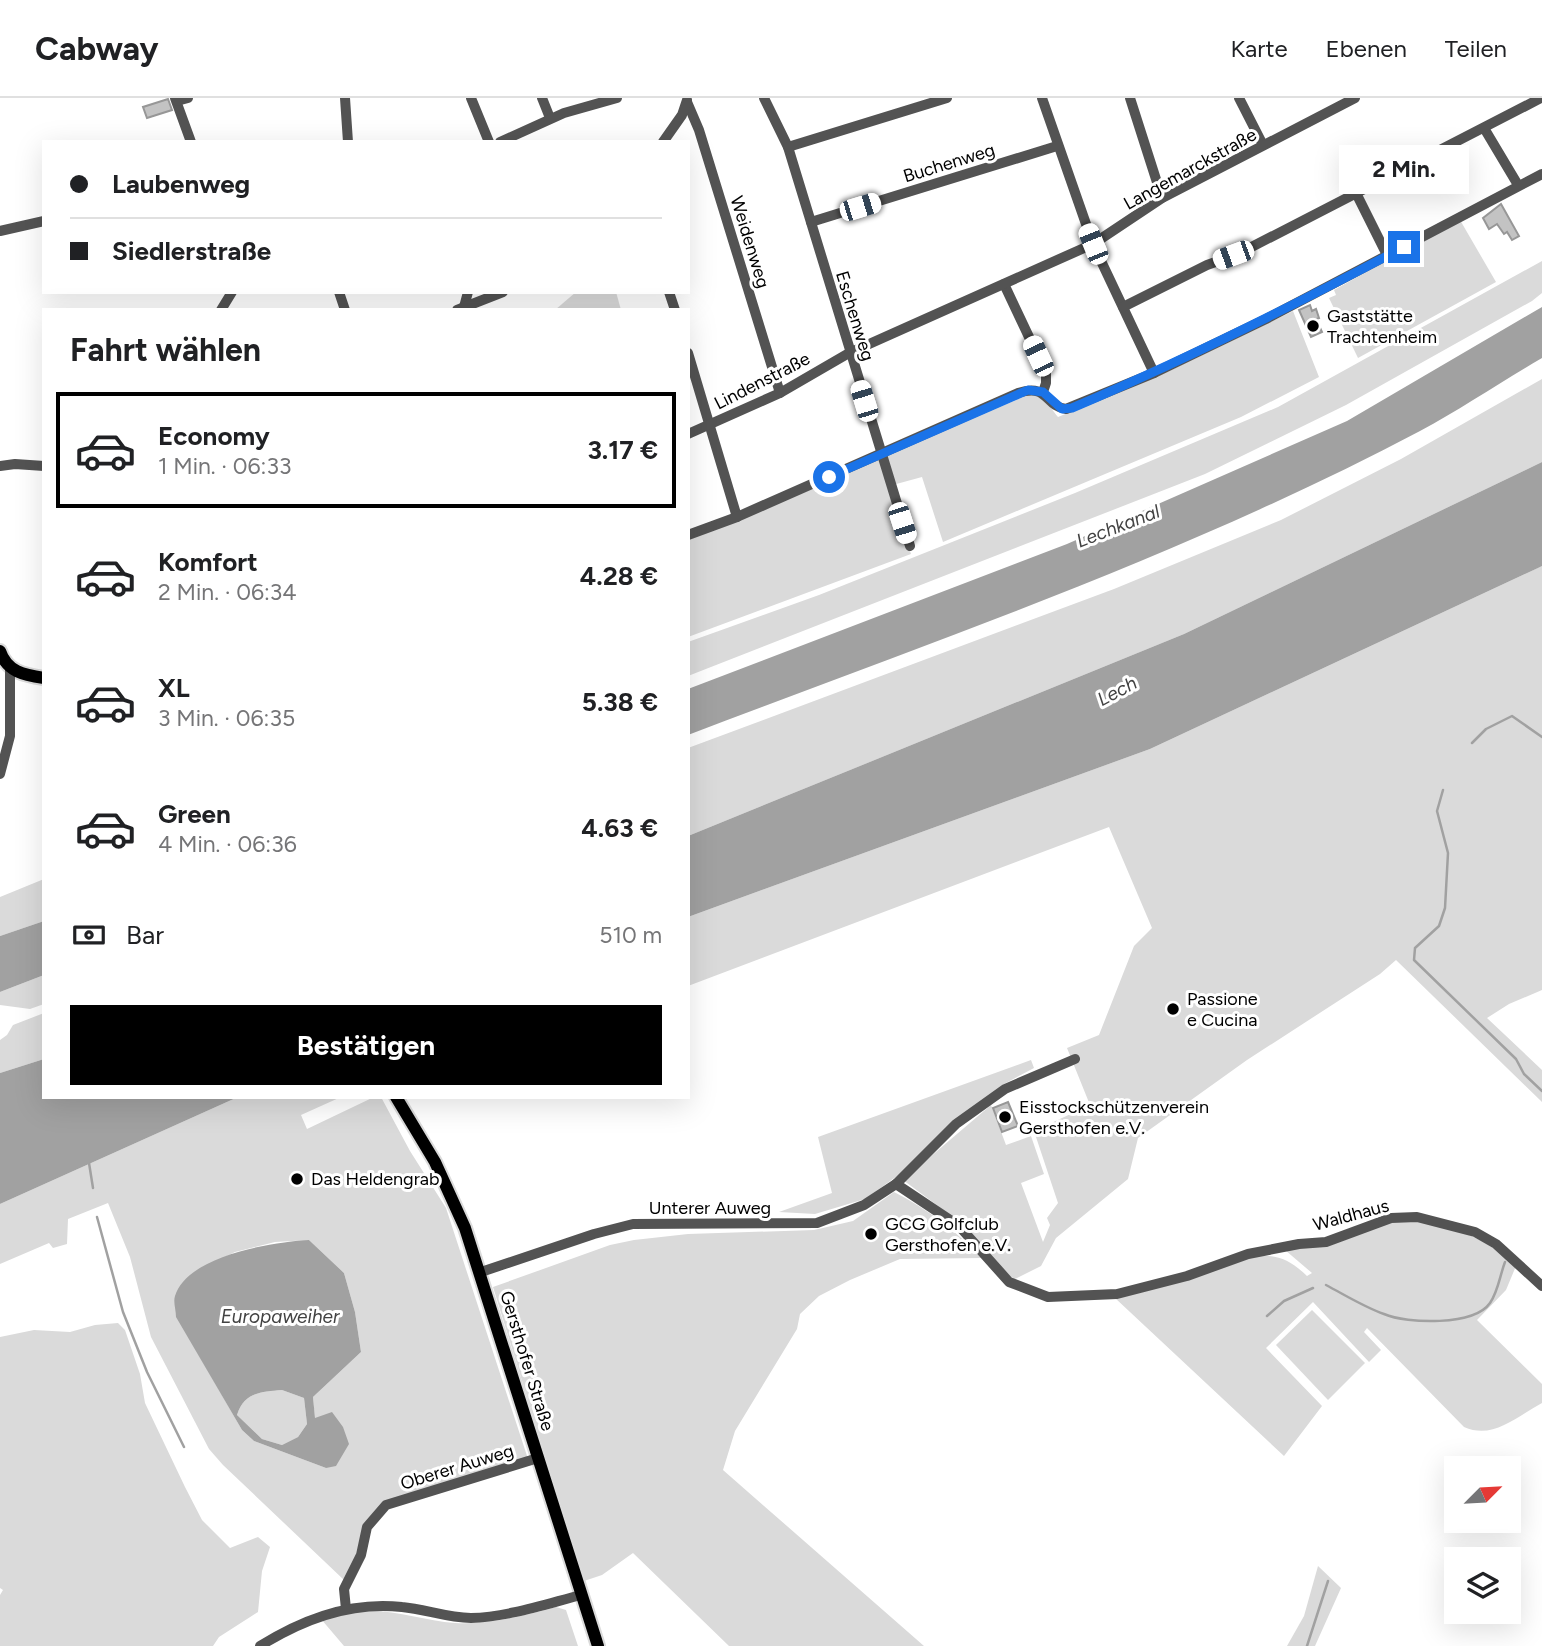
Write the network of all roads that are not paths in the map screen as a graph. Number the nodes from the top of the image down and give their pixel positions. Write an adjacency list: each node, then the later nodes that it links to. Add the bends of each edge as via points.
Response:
1 (188, 98): 13 (street)
2 (345, 98): 18 (street)
3 (471, 98): 19 (street)
4 (542, 98): 15 (street)
5 (614, 98): 15 (street)
6 (764, 98): 24 (street, Eschenweg)
7 (947, 98): 24 (street)
8 (1042, 98): 23 (street)
9 (1130, 98): 28 (street)
10 (1239, 98): 22 (street)
11 (1355, 98): 22 (street, Langemarckstraße)
12 (1541, 98): 16 (street)
13 (176, 100): 17 (street)
14 (687, 100): 21 (street); 42 (street, Weidenweg)
15 (550, 118): 20 (street)
16 (1484, 128): 26 (street); 27 (street)
17 (190, 140)
18 (348, 140)
19 (488, 140)
20 (504, 140)
21 (664, 140)
22 (1263, 145): 28 (street, Langemarckstraße)
23 (1057, 146): 30 (street, Buchenweg); 32 (street)
24 (788, 148): 30 (street, Eschenweg)
25 (1542, 174): 26 (street)
26 (1518, 185): 33 (street)
27 (1356, 193): 33 (street); 36 (street)
28 (1161, 198): 32 (street, Langemarckstraße)
29 (42, 221): 31 (street)
30 (811, 222): 38 (street, Eschenweg)
31 (0, 231)
32 (1093, 244): 34 (street, Langemarckstraße); 36 (street)
33 (1387, 255): 40 (street)
34 (1004, 284): 38 (street, Langemarckstraße); 41 (street, via 1046,373)
35 (498, 294): 37 (street)
36 (1123, 307): 40 (street)
37 (460, 308)
38 (849, 353): 42 (street, Lindenstraße); 45 (street, Eschenweg)
39 (690, 360): 43 (street)
40 (1154, 373): 41 (street, via 1066,409 1056,406)
41 (1043, 392): 45 (street, via 1018,393)
42 (780, 393): 43 (street, Lindenstraße)
43 (709, 425): 44 (street, Lindenstraße); 48 (street)
44 (690, 433)
45 (880, 454): 48 (street); 50 (street, Eschenweg)
46 (0, 466): 47 (street)
47 (42, 466)
48 (737, 517): 49 (street)
49 (690, 534)
50 (910, 546)
51 (0, 651): 52 (main road)
52 (10, 668): 53 (main road); 54 (street, via 10,736)
53 (42, 678)
54 (0, 774)
55 (1075, 1059): 57 (street, Unterer Auweg, via 1005,1089 956,1124)
56 (397, 1099): 58 (main road, Gersthofer Straße, via 453,1196)
57 (896, 1184): 58 (street, Unterer Auweg, via 864,1205 817,1223 633,1224); 59 (street, Waldhaus, via 959,1226 1009,1282 1048,1297 1117,1294 1248,1254 1326,1242 1391,1218 1418,1217 1485,1238)
58 (481, 1272): 60 (main road, Gersthofer Straße)
59 (1542, 1286)
60 (538, 1458): 61 (main road, Gersthofer Straße); 62 (street, Oberer Auweg, via 386,1505 368,1527 356,1568 344,1589)
61 (581, 1595): 62 (street, via 473,1618 403,1607); 64 (main road, Gersthofer Straße)
62 (346, 1609): 63 (street, via 302,1623)
63 (260, 1646)
64 (598, 1646)

